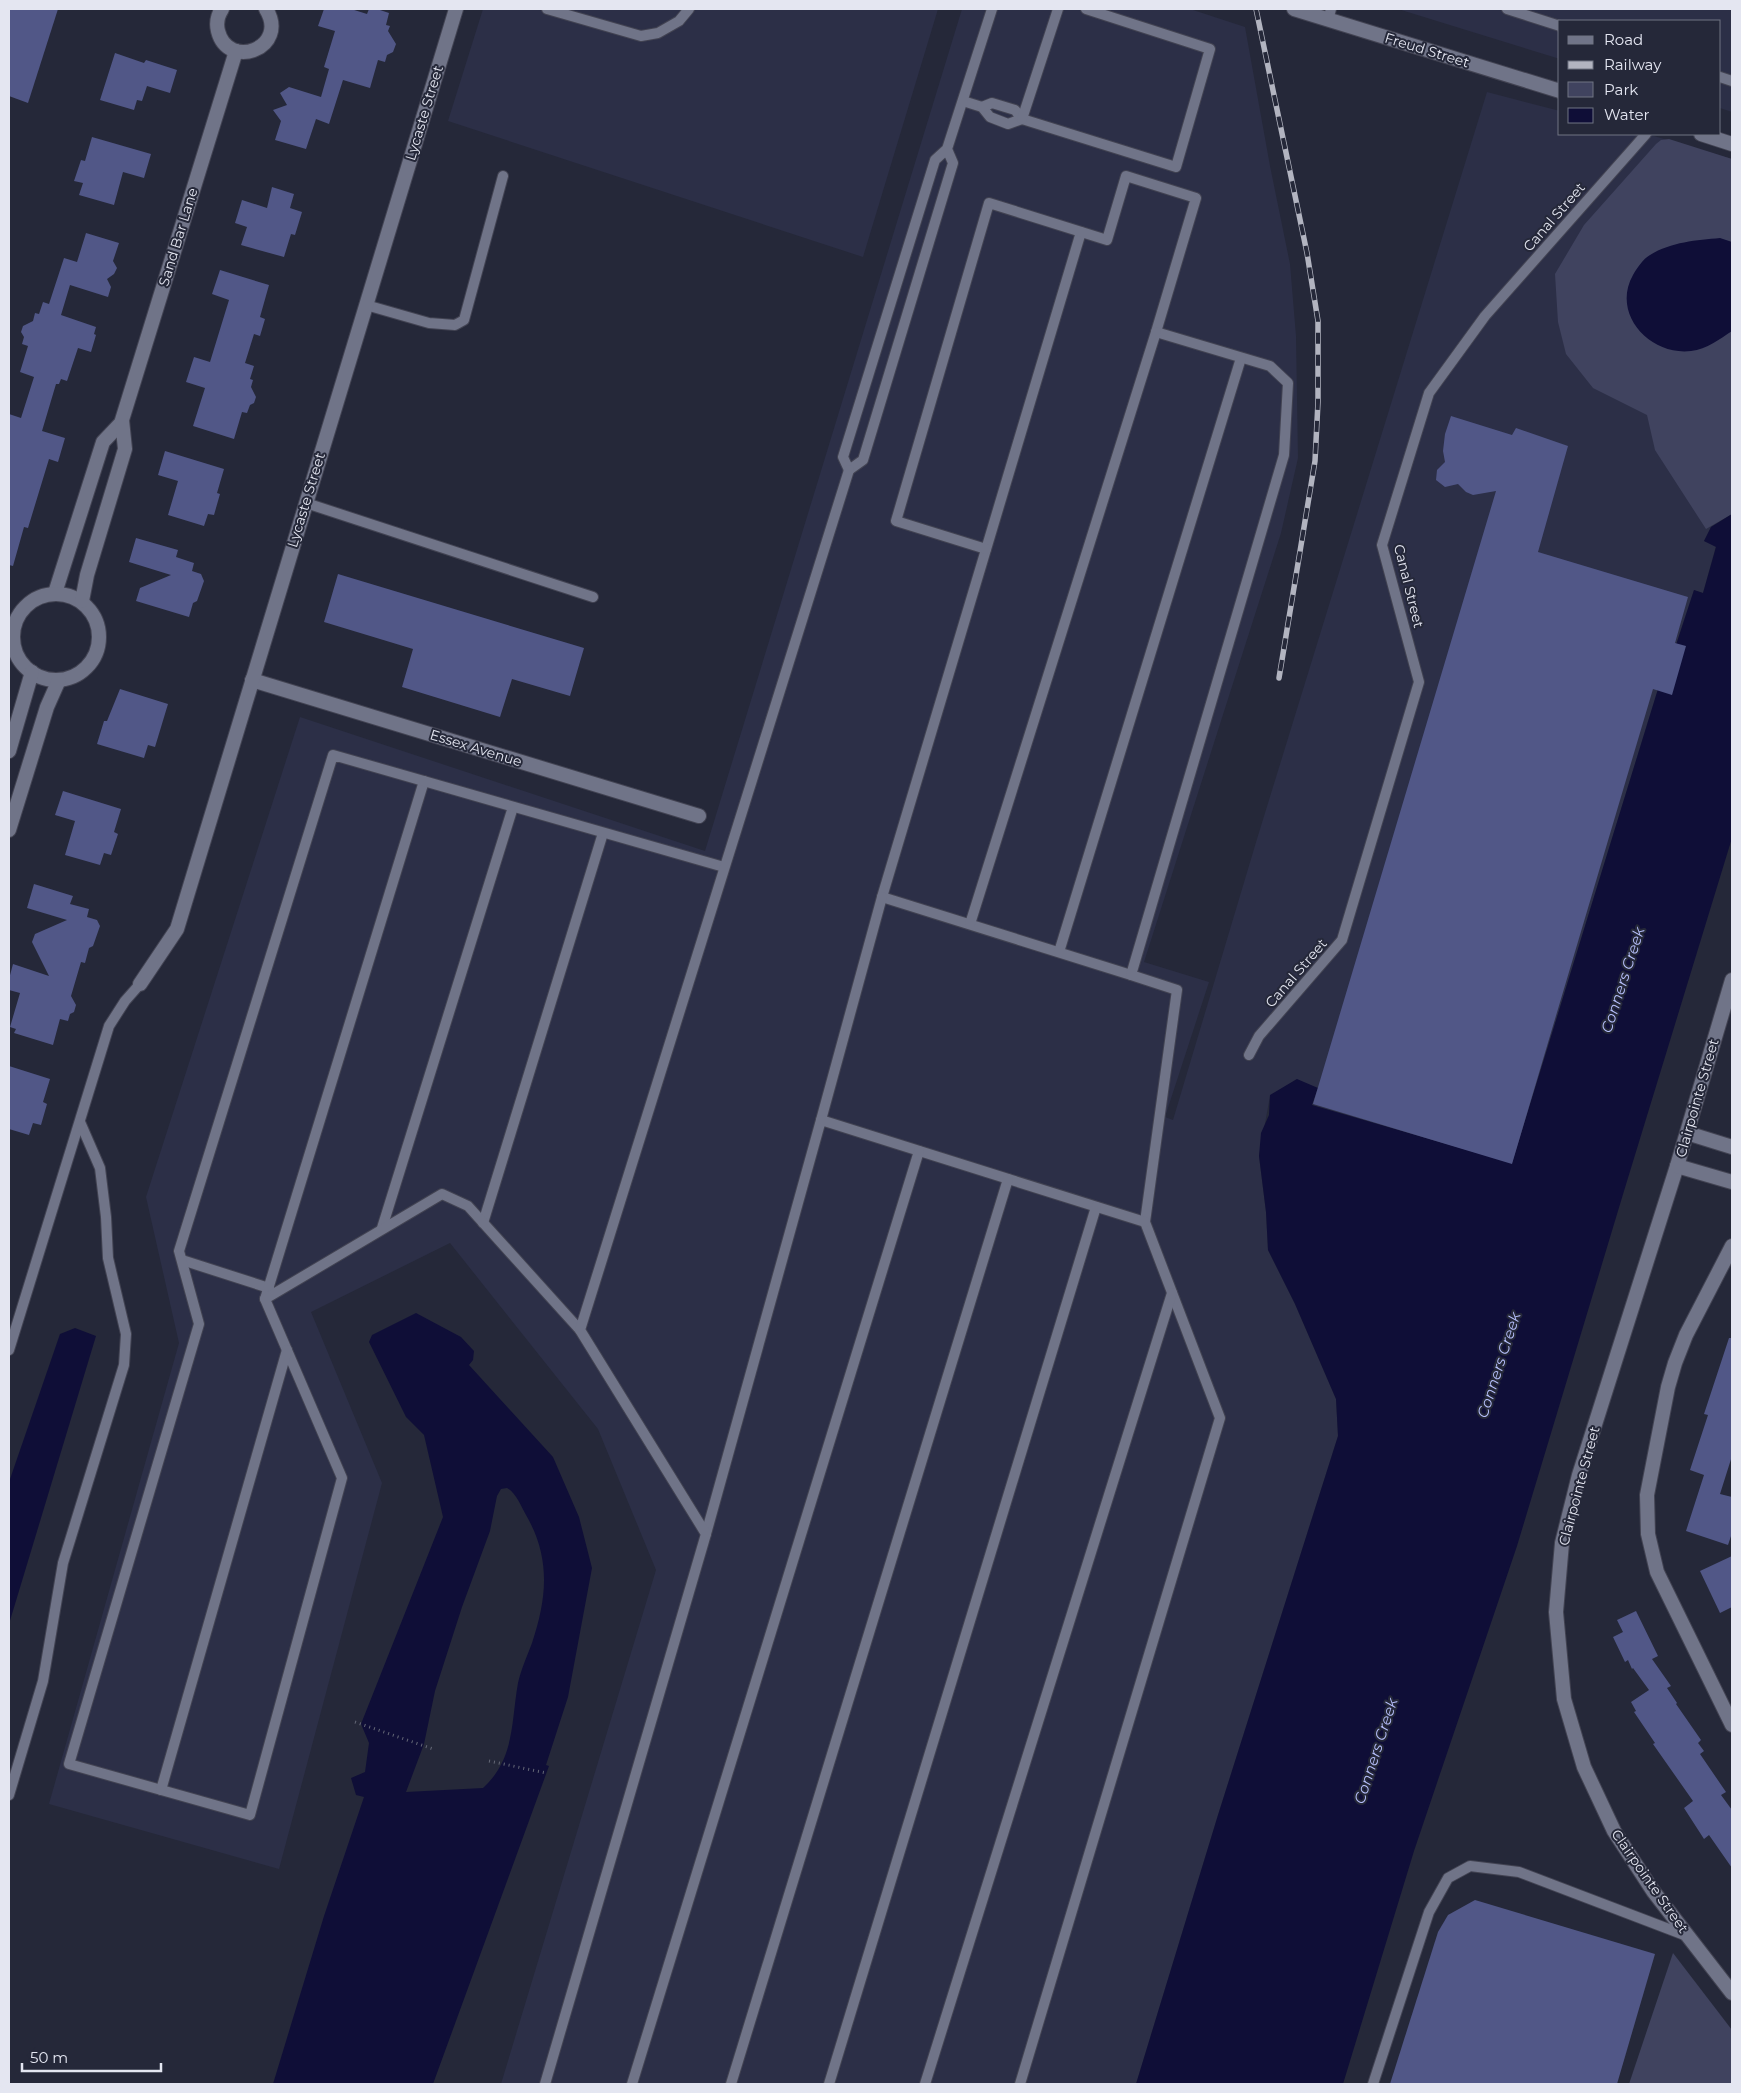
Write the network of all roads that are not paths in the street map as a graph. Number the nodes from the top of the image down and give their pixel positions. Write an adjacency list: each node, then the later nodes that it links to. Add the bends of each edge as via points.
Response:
1 (222, 9): 13 (street, via 217,20 219,36)
2 (266, 9): 13 (street, via 272,30 265,44 251,52)
3 (456, 9): 24 (street, Lycaste Street)
4 (547, 9): 5 (lane, via 641,36 658,33 679,21)
5 (689, 9)
6 (992, 9): 15 (lane)
7 (1058, 9): 17 (lane)
8 (1086, 9): 17 (lane, via 1210,49 1176,167)
9 (1294, 9): 11 (street, Freud Street)
10 (1507, 9): 12 (lane)
11 (1330, 14): 14 (street, Freud Street)
12 (1558, 25)
13 (236, 51): 27 (street, Sand Bar Lane)
14 (1558, 90)
15 (963, 101): 16 (lane); 21 (lane)
16 (982, 108): 17 (lane, via 992,103 1015,110); 17 (lane, via 990,116 1008,124)
17 (1022, 118)
18 (1645, 135): 51 (lane, Canal Street, via 1485,316 1429,393 1382,545 1419,682 1342,940 1259,1036)
19 (1704, 135): 20 (street)
20 (1732, 144)
21 (947, 149): 28 (lane, via 935,160 843,457); 28 (lane, via 954,162 863,460)
22 (503, 176): 24 (lane, via 464,320 455,325 429,323)
23 (1081, 232): 25 (lane, via 1107,240 1126,176 1196,198); 30 (lane); 30 (lane, via 989,203 896,521)
24 (366, 305): 29 (street, Lycaste Street)
25 (1156, 332): 26 (lane); 46 (lane)
26 (1241, 358): 47 (lane); 48 (lane, via 1270,366 1288,384 1284,455)
27 (121, 424): 31 (street, Sand Bar Lane, via 103,442); 33 (street, Sand Bar Lane, via 125,449)
28 (849, 470): 44 (lane)
29 (306, 503): 32 (lane); 37 (street, Lycaste Street)
30 (986, 549): 45 (lane)
31 (54, 593): 33 (street); 34 (street, via 36,598)
32 (593, 597)
33 (82, 601): 36 (street, via 95,617 100,632 98,648 84,670)
34 (12, 623): 35 (street, via 18,657)
35 (32, 672): 36 (street, via 46,679); 38 (street)
36 (59, 680): 42 (street, via 47,707)
37 (252, 680): 41 (street, Essex Avenue); 50 (street, Lycaste Street, via 177,929)
38 (9, 751)
39 (424, 781): 40 (lane); 65 (lane, via 333,755 179,1251); 66 (lane)
40 (513, 807): 43 (lane); 63 (lane)
41 (699, 816)
42 (9, 830)
43 (603, 833): 44 (lane); 62 (lane)
44 (724, 868): 69 (lane)
45 (882, 897): 46 (lane); 52 (lane)
46 (970, 924): 47 (lane)
47 (1059, 952): 48 (lane)
48 (1131, 975): 61 (lane, via 1177,990)
49 (1732, 980): 54 (street, Clairpointe Street)
50 (140, 984): 53 (lane, via 109,1026)
51 (1249, 1055)
52 (821, 1120): 56 (lane); 72 (lane)
53 (80, 1122): 70 (lane); 75 (lane, via 100,1168 108,1258 126,1334 124,1365 63,1563 43,1681)
54 (1687, 1133): 55 (street); 57 (street, Clairpointe Street)
55 (1732, 1147)
56 (919, 1151): 58 (lane); 79 (lane)
57 (1677, 1166): 59 (street); 76 (street, Clairpointe Street, via 1579,1475 1562,1543 1556,1612 1562,1691 1584,1767 1614,1831)
58 (1008, 1179): 60 (lane); 80 (lane)
59 (1732, 1182)
60 (1096, 1207): 61 (lane); 81 (lane)
61 (1145, 1222): 67 (lane)
62 (483, 1223): 63 (lane, via 468,1206 442,1194); 69 (lane)
63 (382, 1228): 68 (lane)
64 (1732, 1246): 73 (street, via 1675,1363 1647,1495 1648,1534 1657,1572)
65 (182, 1260): 66 (lane); 74 (lane, via 199,1324 69,1764)
66 (269, 1288): 68 (lane)
67 (1172, 1293): 82 (lane); 83 (lane, via 1220,1418)
68 (265, 1299): 71 (lane)
69 (580, 1330): 72 (lane)
70 (9, 1350)
71 (287, 1350): 74 (lane); 74 (lane, via 342,1478 250,1815)
72 (706, 1534): 78 (lane)
73 (1731, 1720)
74 (161, 1790)
75 (9, 1795)
76 (1688, 1936): 77 (street, Clairpointe Street); 84 (lane, via 1519,1872 1470,1866 1448,1878 1429,1912)
77 (1732, 1993)
78 (545, 2084)
79 (632, 2084)
80 (731, 2084)
81 (830, 2084)
82 (925, 2084)
83 (1020, 2084)
84 (1373, 2084)

